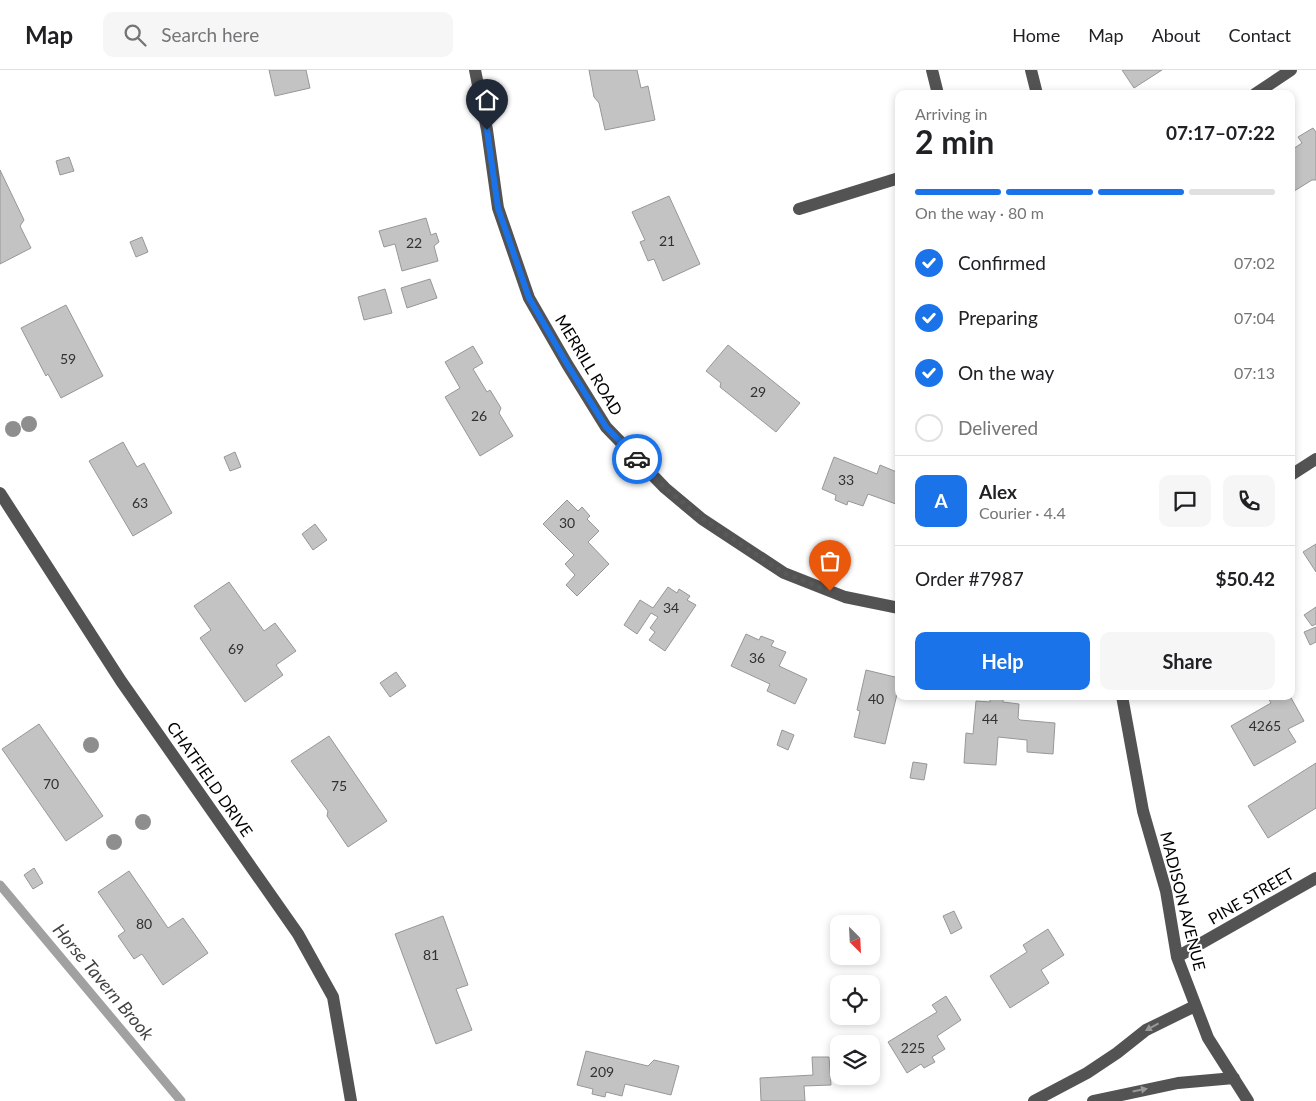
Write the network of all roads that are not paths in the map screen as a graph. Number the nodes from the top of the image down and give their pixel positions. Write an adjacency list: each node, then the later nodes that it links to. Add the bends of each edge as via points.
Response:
1 (475, 70): 13 (street, MERRILL ROAD, via 498,208 529,298 606,427 665,488 694,512 784,573 845,597)
2 (932, 70): 5 (street)
3 (1031, 70): 6 (street)
4 (1291, 70): 7 (street)
5 (937, 90)
6 (1036, 90)
7 (1260, 90)
8 (895, 179): 9 (street)
9 (799, 209)
10 (1316, 460): 11 (street)
11 (1295, 473)
12 (0, 493): 19 (street, CHATFIELD DRIVE, via 121,680 298,934 333,997)
13 (895, 607)
14 (1123, 700): 16 (street, MADISON AVENUE, via 1143,811 1166,890)
15 (1316, 878): 16 (street, PINE STREET)
16 (1177, 957): 17 (street, MADISON AVENUE)
17 (1195, 1006): 18 (street, MADISON AVENUE, via 1208,1038); 20 (street, one-way to 20, via 1146,1030 1087,1073)
18 (1234, 1078): 21 (street, one-way to 18, via 1178,1083); 22 (street, MADISON AVENUE)
19 (351, 1101)
20 (1034, 1101)
21 (1093, 1101)
22 (1248, 1101)

